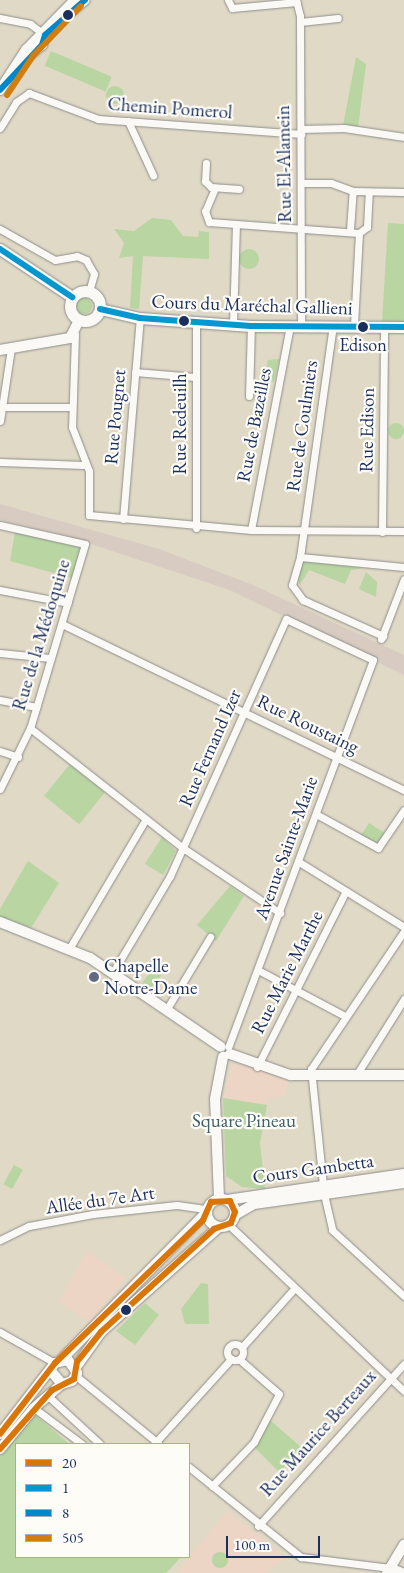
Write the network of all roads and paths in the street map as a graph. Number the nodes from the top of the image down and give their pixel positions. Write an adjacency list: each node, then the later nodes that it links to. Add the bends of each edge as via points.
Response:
1 (75, 0): 8 (main road)
2 (85, 0): 8 (main road)
3 (296, 1): 4 (street); 7 (street, Rue El-Alamein)
4 (228, 4)
5 (0, 18): 9 (street, via 30,24)
6 (338, 18): 7 (street)
7 (300, 22): 13 (street, Rue El-Alamein)
8 (54, 26): 9 (main road)
9 (45, 36): 10 (main road, via 42,45 19,65)
10 (0, 90)
11 (128, 120): 12 (street, Chemin Pomerol, via 98,119 29,93 16,102); 13 (street, Chemin Pomerol); 16 (street)
12 (0, 128)
13 (301, 131): 14 (street, Chemin Pomerol, via 344,128); 17 (street, Rue El-Alamein)
14 (404, 136)
15 (206, 163): 18 (street, via 205,181)
16 (153, 175)
17 (301, 183): 20 (street, via 330,183); 25 (street, Rue El-Alamein)
18 (215, 188): 19 (street); 23 (street, via 205,218)
19 (239, 189)
20 (353, 191): 21 (street); 26 (street)
21 (369, 192): 22 (street); 27 (street, via 367,227)
22 (404, 192)
23 (236, 224): 25 (street); 35 (street)
24 (0, 229): 29 (street, via 54,260 77,256 86,260 94,274)
25 (301, 229): 26 (street); 36 (street, Rue El-Alamein)
26 (350, 230): 27 (street)
27 (359, 233): 38 (street)
28 (0, 248): 30 (main road)
29 (89, 291): 30 (main road); 31 (main road, via 99,300)
30 (72, 297): 33 (main road, via 71,310)
31 (100, 309): 32 (main road, Cours du Maréchal Gallieni); 33 (main road, via 90,320)
32 (140, 318): 34 (main road, Cours du Maréchal Gallieni); 45 (street, Rue Pougnet)
33 (79, 320): 42 (main road)
34 (196, 320): 35 (main road, Cours du Maréchal Gallieni); 46 (street, Rue Redeuilh)
35 (233, 324): 39 (main road, Cours du Maréchal Gallieni)
36 (296, 325): 37 (main road, Cours du Maréchal Gallieni); 39 (main road, Cours du Maréchal Gallieni); 56 (street, Rue de Bazeilles)
37 (333, 325): 38 (main road, Cours du Maréchal Gallieni); 57 (street, Rue de Coulmiers)
38 (354, 325): 41 (main road, Cours du Maréchal Gallieni)
39 (251, 326): 47 (street)
40 (404, 327): 41 (main road, Cours du Maréchal Gallieni)
41 (384, 328): 59 (street, Rue Edison)
42 (75, 334): 43 (main road, via 66,340); 49 (street)
43 (11, 348): 44 (main road); 48 (street)
44 (0, 350)
45 (135, 372): 46 (street); 53 (street, Rue Pougnet)
46 (196, 377): 55 (street, Rue Redeuilh)
47 (249, 396)
48 (2, 407): 49 (street); 50 (street)
49 (72, 407): 52 (street, via 72,427)
50 (0, 421)
51 (0, 462): 52 (street)
52 (84, 465): 53 (street, via 90,481 89,515)
53 (123, 519): 55 (street)
54 (0, 525): 64 (street, Rue de la Médoquine, via 85,544)
55 (196, 528): 56 (street)
56 (251, 530): 57 (street)
57 (303, 531): 59 (street); 60 (street, Rue de Coulmiers)
58 (404, 531): 59 (street)
59 (382, 532)
60 (300, 557): 61 (street); 62 (street, Rue de Coulmiers, via 292,581 296,595 382,638)
61 (404, 567)
62 (404, 580)
63 (0, 590): 64 (street)
64 (68, 603): 65 (street, Rue de la Médoquine)
65 (62, 624): 67 (street, Rue de la Médoquine); 71 (street, Rue Roustaing)
66 (0, 653): 67 (street)
67 (50, 658): 70 (street, Rue de la Médoquine)
68 (373, 660): 71 (street, Rue Fernand Izer, via 286,619); 75 (street, Avenue Sainte-Marie)
69 (0, 700): 70 (street)
70 (36, 707): 72 (street, Rue de la Médoquine)
71 (244, 711): 75 (street, Rue Roustaing); 81 (street, Rue Fernand Izer)
72 (30, 728): 74 (street, Rue de la Médoquine); 80 (street)
73 (0, 751): 74 (street)
74 (18, 757): 76 (street, Rue de la Médoquine)
75 (338, 757): 77 (street, Rue Roustaing); 79 (street, Avenue Sainte-Marie)
76 (0, 789)
77 (404, 790)
78 (404, 810): 79 (street, via 378,848)
79 (316, 814): 82 (street, Avenue Sainte-Marie)
80 (146, 819): 81 (street); 89 (street)
81 (183, 848): 84 (street); 91 (street, Rue Fernand Izer)
82 (299, 862): 83 (street); 84 (street, Avenue Sainte-Marie)
83 (346, 891): 86 (street); 92 (street, Rue Marie Marthe)
84 (280, 913): 90 (street, Avenue Sainte-Marie)
85 (0, 922): 89 (main road)
86 (404, 927)
87 (404, 931): 95 (street)
88 (210, 937): 94 (street)
89 (69, 949): 91 (main road)
90 (258, 970): 92 (street); 96 (street, Avenue Sainte-Marie)
91 (113, 972): 94 (main road)
92 (296, 990): 95 (street); 97 (street, Rue Marie Marthe)
93 (404, 999): 99 (street)
94 (168, 1007): 96 (main road)
95 (345, 1016): 98 (street)
96 (225, 1051): 97 (main road); 104 (main road, via 215,1099)
97 (257, 1067): 98 (main road)
98 (309, 1074): 99 (main road); 103 (street)
99 (357, 1074): 100 (main road)
100 (404, 1075)
101 (404, 1174): 103 (main road, Cours Gambetta)
102 (404, 1183): 103 (main road, Cours Gambetta)
103 (323, 1189): 104 (main road, Cours Gambetta); 106 (main road, Cours Gambetta, via 254,1204); 110 (street, via 332,1230)
104 (223, 1199): 105 (main road); 106 (main road)
105 (207, 1211): 107 (main road); 108 (street, Allée du 7e Art, via 177,1205 29,1226); 115 (main road)
106 (235, 1215): 107 (main road)
107 (224, 1226): 109 (street); 117 (main road, via 106,1326)
108 (0, 1240)
109 (293, 1290): 112 (street); 118 (street)
110 (404, 1296)
111 (0, 1332): 115 (street)
112 (242, 1347): 113 (street, via 230,1346 227,1353); 114 (street)
113 (231, 1359): 114 (street); 127 (street)
114 (240, 1359): 130 (street, via 278,1394 254,1442)
115 (56, 1364): 117 (main road); 119 (main road); 123 (main road)
116 (404, 1364): 118 (street, Rue Maurice Berteaux)
117 (76, 1371): 119 (main road); 126 (street)
118 (389, 1379): 120 (street); 131 (street, Rue Maurice Berteaux)
119 (62, 1384): 121 (main road)
120 (404, 1391)
121 (47, 1395): 122 (main road); 125 (street)
122 (34, 1408): 124 (street); 128 (main road)
123 (0, 1434)
124 (81, 1443)
125 (99, 1443)
126 (156, 1443)
127 (158, 1443)
128 (0, 1449)
129 (190, 1468): 130 (street)
130 (212, 1486): 131 (street)
131 (258, 1526): 133 (street, via 302,1557)
132 (404, 1545): 133 (main road)
133 (389, 1570): 134 (main road)
134 (402, 1573)

